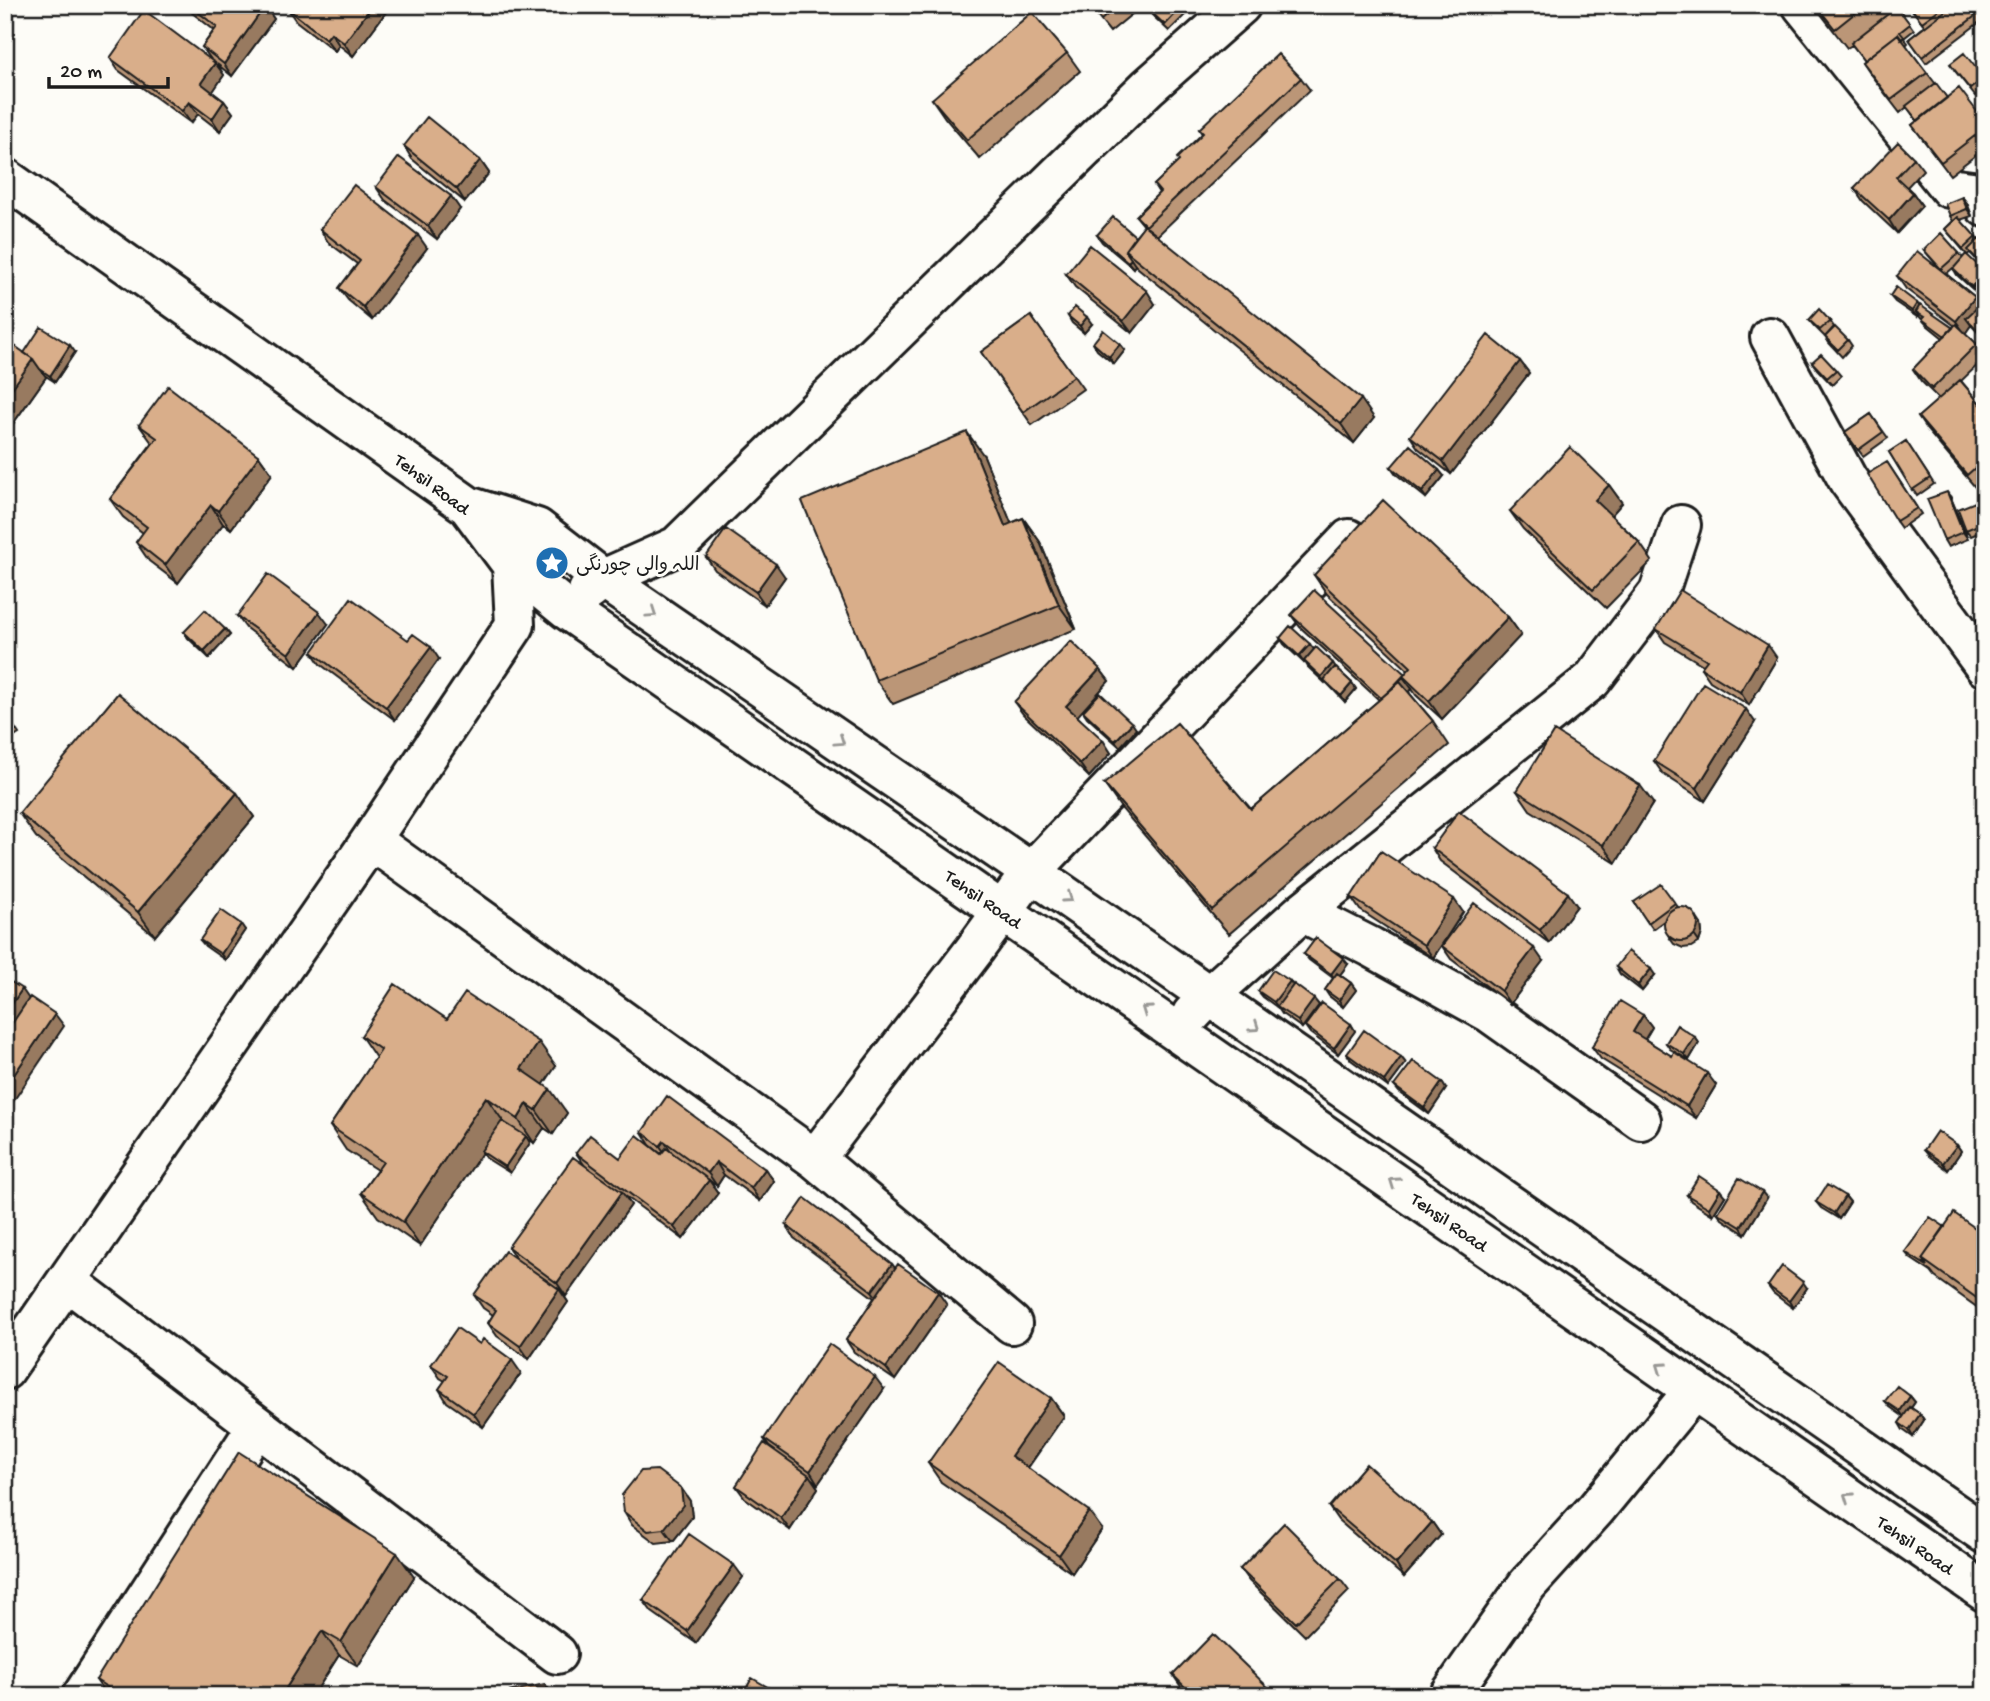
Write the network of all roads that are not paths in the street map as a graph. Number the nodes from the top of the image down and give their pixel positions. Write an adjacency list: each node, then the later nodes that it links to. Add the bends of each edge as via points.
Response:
1 (1241, 5): 11 (street, via 1148,87 677,546)
2 (1802, 5): 4 (street, via 1948,188)
3 (5, 178): 6 (street, Tehsil Road)
4 (1980, 191)
5 (1770, 337): 14 (street, via 1848,480)
6 (468, 506): 9 (street); 10 (street, Tehsil Road)
7 (1370, 517): 16 (street)
8 (1681, 524): 18 (street, via 1659,592 1592,680)
9 (537, 528): 10 (street); 11 (street)
10 (512, 565): 12 (street, Tehsil Road); 13 (street)
11 (603, 579): 12 (street); 16 (street, one-way to 16)
12 (566, 610): 13 (street); 17 (street, Tehsil Road)
13 (515, 625): 15 (street)
14 (1985, 667)
15 (371, 840): 22 (street); 23 (street)
16 (1031, 872): 17 (street); 19 (street, one-way to 19)
17 (1003, 911): 20 (street, Tehsil Road, one-way to 17); 22 (street)
18 (1302, 912): 19 (street); 21 (street, via 1490,1013)
19 (1209, 996): 20 (street); 28 (street, one-way to 28)
20 (1177, 1031): 26 (street, Tehsil Road, one-way to 20)
21 (1641, 1120)
22 (815, 1159): 24 (street)
23 (67, 1281): 25 (street); 27 (street)
24 (1012, 1324)
25 (5, 1370)
26 (1694, 1390): 29 (street, Tehsil Road, one-way to 26); 32 (street, via 1527,1585)
27 (257, 1426): 30 (street); 31 (street)
28 (1985, 1534)
29 (1985, 1592)
30 (557, 1654)
31 (82, 1696)
32 (1449, 1696)

